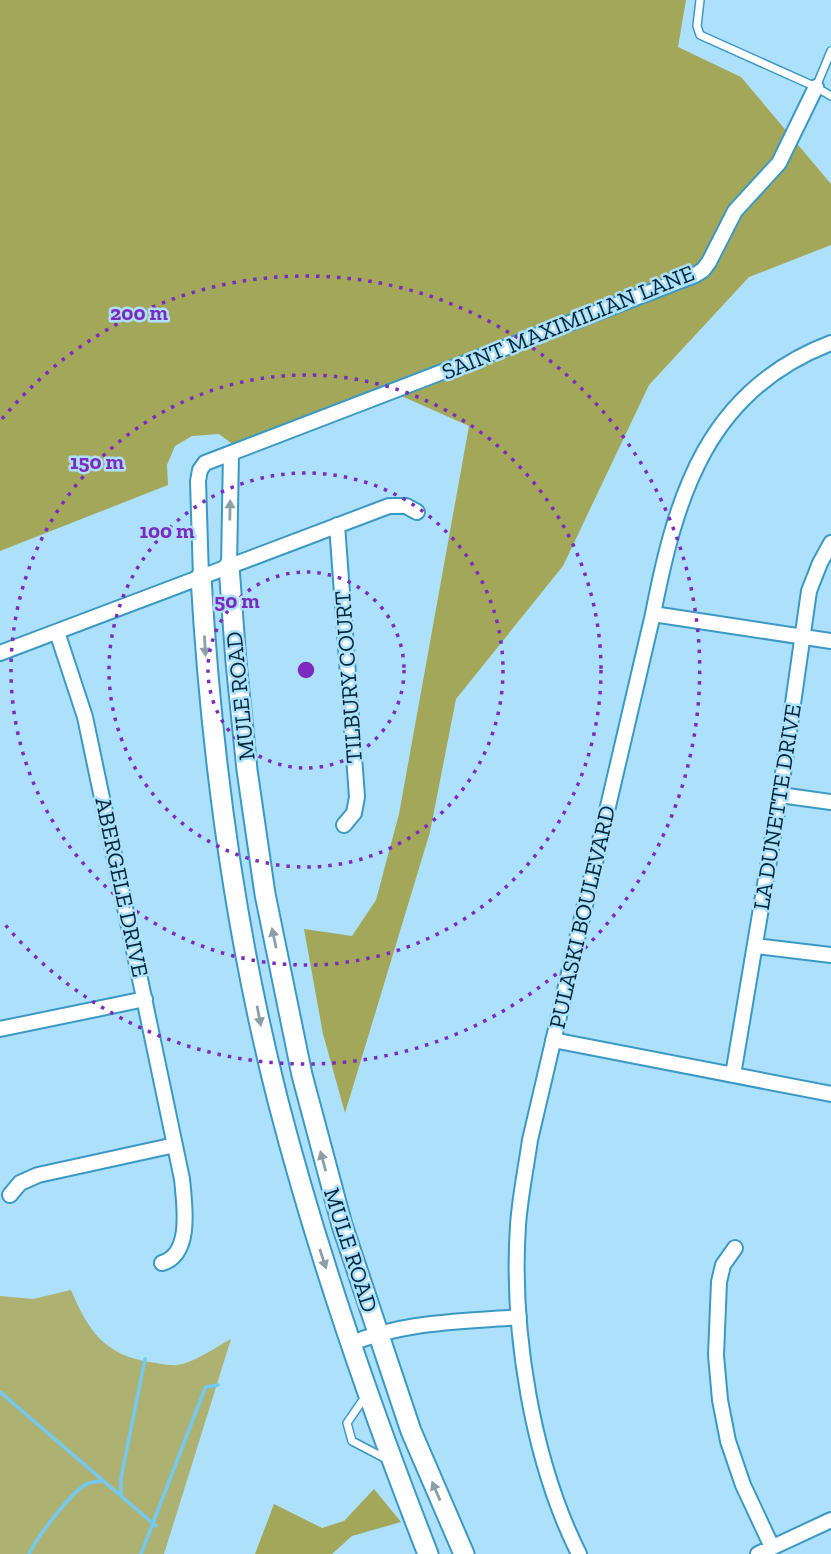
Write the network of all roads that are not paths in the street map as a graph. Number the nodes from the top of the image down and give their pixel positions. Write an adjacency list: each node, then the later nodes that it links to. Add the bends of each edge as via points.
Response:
1 (700, 0): 3 (lane, via 700,35)
2 (831, 51): 3 (lane)
3 (816, 87): 4 (lane); 6 (street, SAINT MAXIMILIAN LANE, via 779,163 735,211 703,270)
4 (831, 96)
5 (831, 343): 12 (street, PULASKI BOULEVARD, via 767,379 725,421 704,450 674,521)
6 (231, 453): 10 (street, MULE ROAD, one-way to 6); 11 (street, MULE ROAD, via 205,463 199,474)
7 (417, 512): 8 (street, via 407,506 389,506)
8 (337, 525): 10 (street); 19 (street, TILBURY COURT, via 357,797 354,813)
9 (831, 543): 14 (street, LA DUNETTE DRIVE, via 809,591)
10 (229, 566): 11 (street); 32 (main road, MULE ROAD, one-way to 10, via 315,1129 265,894 246,756)
11 (201, 577): 13 (street); 33 (main road, MULE ROAD, one-way to 33, via 217,769 240,917 278,1102)
12 (653, 614): 14 (street); 24 (street, PULASKI BOULEVARD)
13 (57, 632): 16 (street); 22 (street, ABERGELE DRIVE, via 85,716)
14 (802, 637): 15 (street); 17 (street, LA DUNETTE DRIVE)
15 (831, 641)
16 (0, 653)
17 (780, 795): 18 (street); 20 (street, LA DUNETTE DRIVE)
18 (831, 802)
19 (344, 825)
20 (756, 946): 21 (street); 25 (street, LA DUNETTE DRIVE)
21 (831, 955)
22 (145, 999): 23 (street); 27 (street, ABERGELE DRIVE)
23 (0, 1029)
24 (553, 1040): 25 (street); 31 (street, PULASKI BOULEVARD, via 530,1140 518,1226)
25 (733, 1075): 26 (street)
26 (831, 1094)
27 (175, 1145): 28 (street, via 38,1175 20,1182); 30 (street, ABERGELE DRIVE, via 184,1225 175,1256)
28 (10, 1195)
29 (735, 1248): 37 (street, via 723,1265 719,1282 716,1355 720,1400 728,1441)
30 (162, 1263)
31 (519, 1317): 32 (street); 40 (street, PULASKI BOULEVARD, via 534,1430 550,1485)
32 (378, 1332): 33 (street); 39 (main road, MULE ROAD, one-way to 32, via 411,1432)
33 (350, 1344): 34 (main road, MULE ROAD)
34 (367, 1393): 35 (main road, MULE ROAD); 35 (lane, via 347,1423 352,1441)
35 (392, 1462): 38 (main road, MULE ROAD)
36 (831, 1520): 37 (street)
37 (765, 1551)
38 (428, 1554)
39 (464, 1554)
40 (579, 1554)

